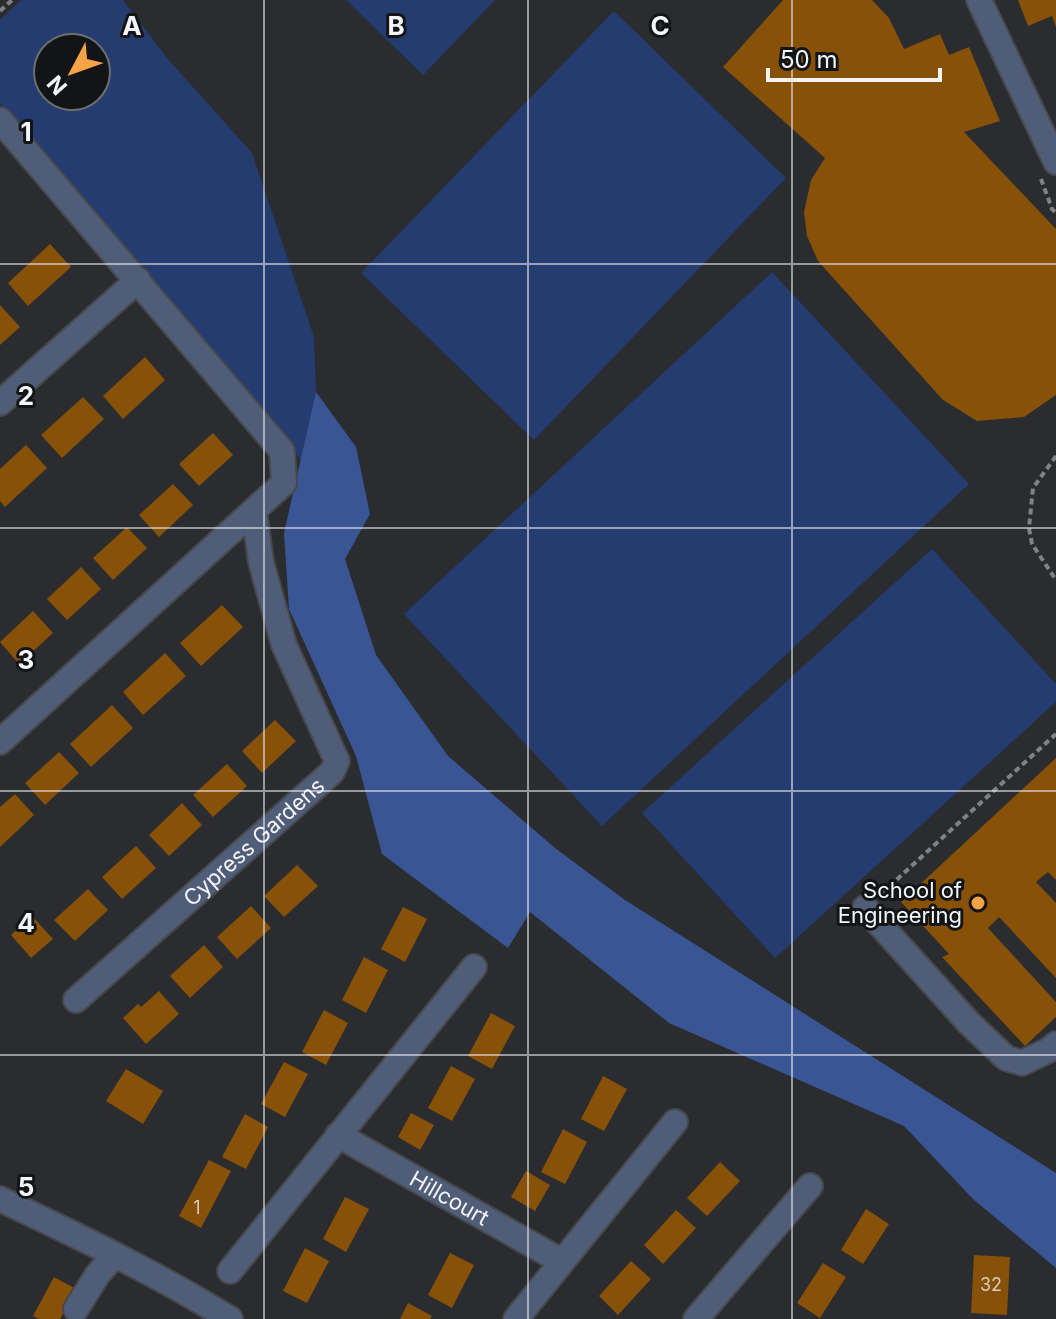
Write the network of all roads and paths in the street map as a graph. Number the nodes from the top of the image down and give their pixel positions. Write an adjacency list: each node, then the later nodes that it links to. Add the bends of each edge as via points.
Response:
1 (12, 0): 3 (path)
2 (979, 0): 5 (street)
3 (0, 11)
4 (0, 120): 6 (street)
5 (1056, 162)
6 (138, 280): 7 (street); 9 (street, via 282,451 284,483)
7 (0, 403)
8 (1056, 456): 10 (path, via 1033,488 1029,528 1032,544)
9 (254, 511): 12 (street); 15 (street, Cypress Gardens, via 261,562 284,645 337,761 332,772)
10 (1056, 580)
11 (1056, 734): 13 (path)
12 (0, 742)
13 (865, 908): 16 (street, via 1006,1058 1022,1063)
14 (474, 967): 18 (street)
15 (76, 1000)
16 (1056, 1044)
17 (675, 1122): 22 (street)
18 (338, 1135): 22 (street, Hillcourt); 23 (street)
19 (810, 1186): 27 (street)
20 (0, 1199): 21 (street)
21 (115, 1255): 24 (street); 25 (street)
22 (561, 1261): 26 (street)
23 (230, 1271)
24 (76, 1309)
25 (230, 1319)
26 (516, 1319)
27 (696, 1319)

